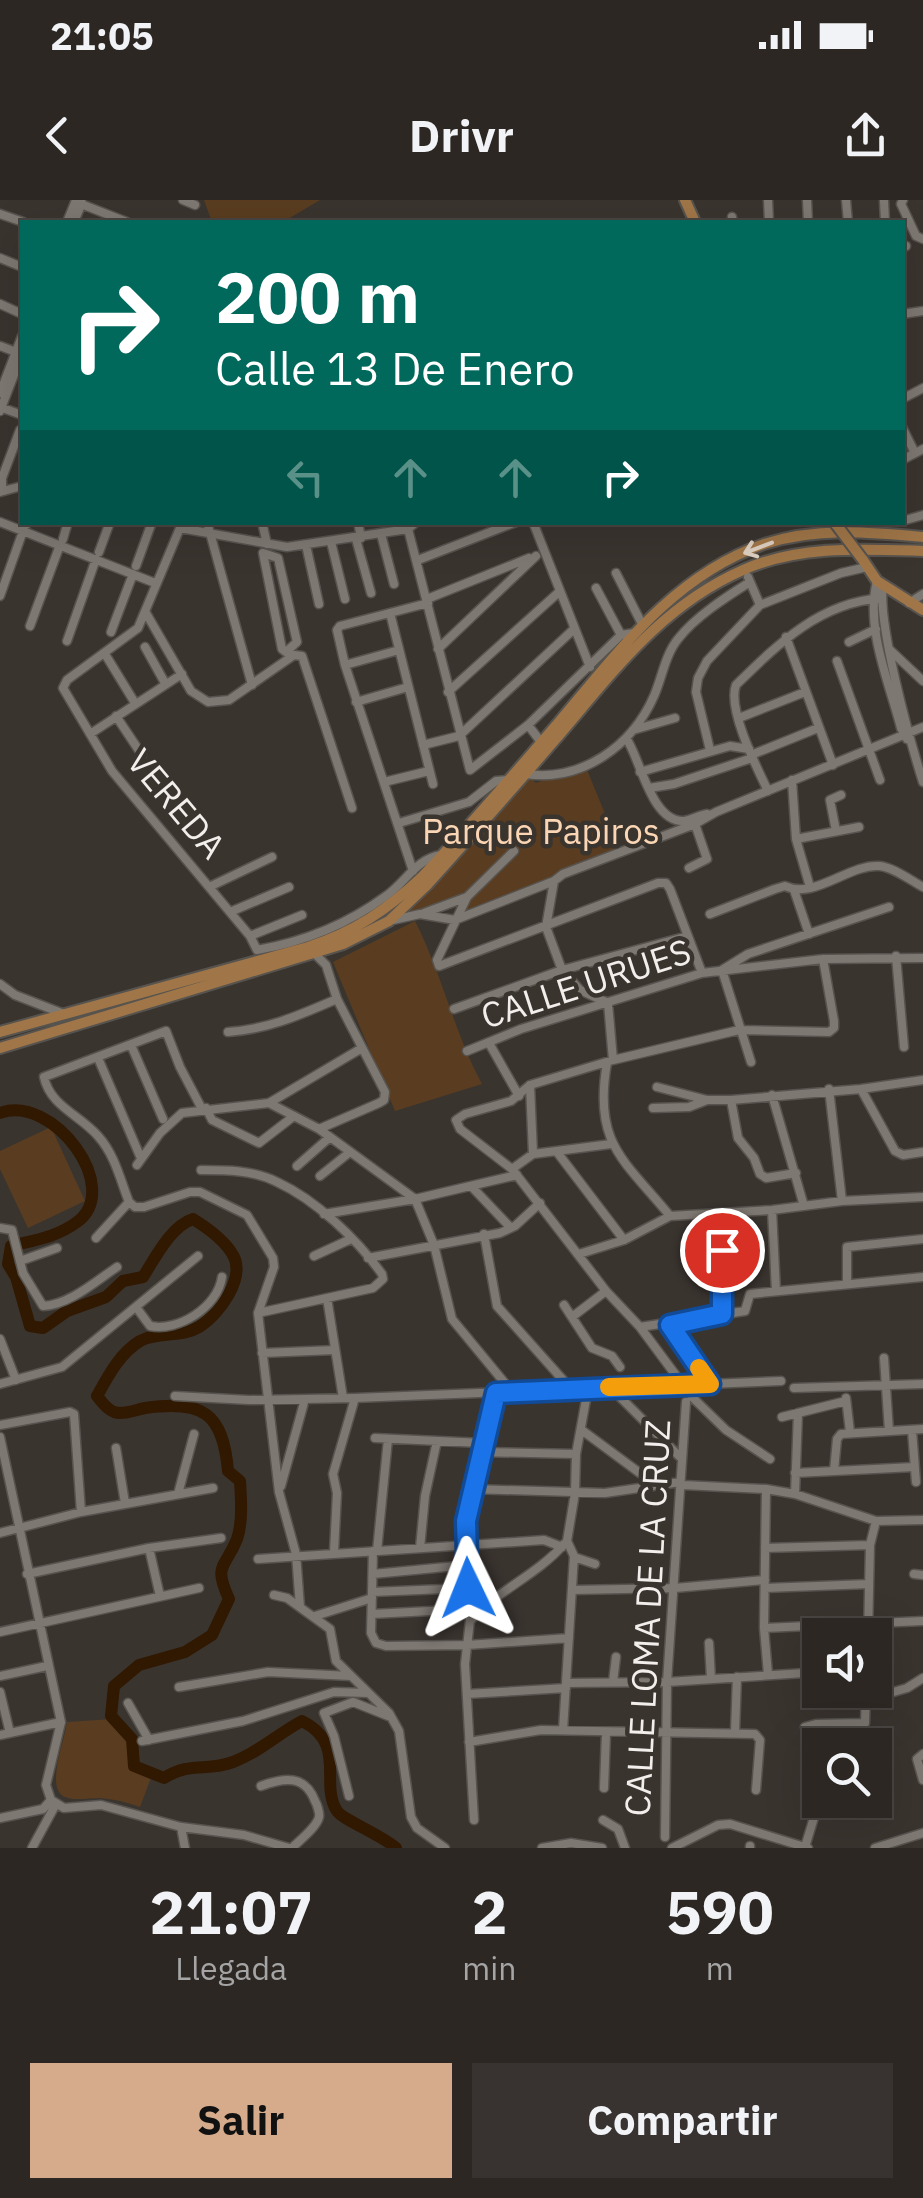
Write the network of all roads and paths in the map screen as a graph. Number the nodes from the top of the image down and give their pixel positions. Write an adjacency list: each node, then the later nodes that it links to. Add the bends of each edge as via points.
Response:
1 (183, 200): 4 (street)
2 (903, 200): 6 (street, via 916,236)
3 (78, 201): 5 (street)
4 (195, 205)
5 (122, 220)
6 (923, 238)
7 (0, 346): 8 (street)
8 (19, 353): 9 (street); 10 (street)
9 (0, 393)
10 (0, 408)
11 (20, 430): 12 (street)
12 (1, 491)
13 (0, 522): 24 (street)
14 (67, 525): 30 (street)
15 (109, 525): 36 (street)
16 (151, 525): 40 (street)
17 (180, 525): 26 (street); 43 (street)
18 (208, 525): 26 (street)
19 (263, 525): 33 (street)
20 (358, 525): 29 (street)
21 (508, 525): 37 (street)
22 (534, 525): 35 (street)
23 (836, 525): 38 (main road, bridge)
24 (25, 526): 30 (street); 51 (street)
25 (412, 526): 27 (street); 37 (street)
26 (210, 534): 33 (street); 83 (street)
27 (381, 534): 29 (street); 45 (street)
28 (923, 536): 46 (main road, one-way to 46, via 807,534 764,544)
29 (359, 538): 31 (street); 49 (street)
30 (61, 542): 36 (street); 62 (street)
31 (331, 542): 32 (street); 54 (street)
32 (306, 545): 33 (street); 57 (street)
33 (271, 551): 73 (street); 73 (street, via 262,556 284,651)
34 (923, 551): 39 (main road, via 850,548)
35 (540, 554): 48 (street); 55 (street); 72 (street)
36 (98, 556): 40 (street); 69 (street)
37 (418, 560): 55 (street)
38 (865, 563): 44 (main road); 58 (street)
39 (745, 569): 42 (street); 52 (main road)
40 (134, 570): 43 (street); 66 (street)
41 (616, 573): 64 (street)
42 (750, 582): 58 (street); 95 (street, via 674,644)
43 (155, 583): 60 (street)
44 (880, 583): 53 (street); 56 (main road)
45 (394, 584)
46 (685, 586): 52 (main road); 64 (main road)
47 (596, 588): 67 (street)
48 (559, 592): 63 (street); 85 (street)
49 (371, 593)
50 (923, 594): 56 (street)
51 (0, 596)
52 (692, 597): 109 (main road, via 645,636)
53 (876, 598): 65 (street); 68 (street, via 827,611); 75 (street)
54 (345, 599)
55 (427, 601): 61 (street); 72 (street)
56 (909, 603): 59 (main road)
57 (319, 604)
58 (760, 605): 102 (street, via 698,678)
59 (923, 610)
60 (146, 613): 76 (street); 80 (street)
61 (390, 613): 74 (street); 78 (street, via 338,628)
62 (30, 626)
63 (574, 629): 79 (street); 97 (street)
64 (638, 629): 67 (street); 100 (main road)
65 (876, 629): 70 (street); 98 (street)
66 (111, 632)
67 (621, 635): 79 (street)
68 (786, 637): 86 (street); 91 (street, via 736,685)
69 (67, 641)
70 (849, 642)
71 (145, 647): 82 (street)
72 (438, 649): 85 (street)
73 (297, 650): 83 (street); 119 (street)
74 (399, 650): 78 (street); 84 (street)
75 (890, 650): 81 (street); 98 (street)
76 (106, 654): 88 (street); 96 (street, VEREDA, via 63,688)
77 (838, 661): 103 (street)
78 (345, 666): 87 (street)
79 (590, 667): 92 (street)
80 (182, 674): 82 (street); 83 (street, via 208,702 228,700)
81 (923, 682)
82 (166, 683): 88 (street)
83 (252, 685)
84 (408, 687): 87 (street); 101 (street)
85 (448, 692): 97 (street)
86 (805, 692): 91 (street); 94 (street)
87 (356, 702): 113 (street)
88 (135, 703): 89 (street)
89 (116, 716): 96 (street); 105 (street)
90 (674, 718): 95 (street)
91 (739, 718): 104 (street)
92 (528, 725): 97 (street, via 470,770); 100 (street)
93 (923, 727): 98 (street)
94 (818, 728): 104 (street); 106 (street)
95 (633, 730): 99 (street)
96 (90, 734): 132 (street, VEREDA, via 112,771)
97 (459, 736): 101 (street)
98 (908, 737): 103 (street); 114 (street)
99 (626, 738): 108 (street); 109 (street, via 592,763 552,776)
100 (542, 742): 110 (main road)
101 (422, 745): 107 (street)
102 (710, 750): 104 (street, via 730,746); 108 (street)
103 (869, 752): 106 (street); 112 (street)
104 (751, 754): 116 (street); 117 (street)
105 (142, 756)
106 (833, 765): 111 (street)
107 (429, 771): 113 (street); 115 (street)
108 (640, 772): 116 (street)
109 (526, 774): 144 (main road)
110 (508, 780): 121 (street, via 496,781 469,802); 127 (main road)
111 (792, 780): 117 (street); 125 (street)
112 (880, 780)
113 (384, 782): 121 (street)
114 (923, 782)
115 (432, 784)
116 (649, 788): 120 (street, via 660,808 678,820)
117 (768, 792): 120 (street)
118 (841, 795): 124 (street, via 830,800)
119 (352, 808)
120 (716, 812): 122 (street)
121 (399, 823): 130 (street)
122 (695, 824): 129 (street, via 708,859); 131 (street)
123 (860, 827): 124 (street)
124 (836, 832): 125 (street)
125 (796, 839): 134 (street)
126 (514, 851): 137 (street)
127 (444, 854): 130 (street); 160 (main road, via 400,898 339,936)
128 (272, 857): 132 (street)
129 (689, 868)
130 (413, 870): 147 (street, VEREDA, via 391,894 320,933 256,950)
131 (554, 882): 143 (street); 145 (street)
132 (209, 887): 139 (street, VEREDA)
133 (289, 887): 139 (street)
134 (810, 887): 135 (street, via 880,866); 136 (street)
135 (923, 887)
136 (794, 890): 141 (street, via 774,889); 146 (street)
137 (467, 897): 140 (street); 143 (street)
138 (889, 906): 146 (street, CALLE URUES)
139 (230, 912): 147 (street, VEREDA)
140 (420, 914): 143 (street); 144 (street)
141 (710, 914)
142 (302, 915): 147 (street)
143 (455, 920): 145 (street, via 439,966)
144 (389, 921): 149 (main road)
145 (546, 927): 148 (street, via 658,883 666,884); 153 (street)
146 (809, 934): 154 (street, CALLE URUES)
147 (250, 936)
148 (688, 936): 153 (street); 155 (street)
149 (315, 954): 157 (street, via 329,970); 167 (main road)
150 (896, 956): 151 (street, CALLE URUES); 152 (street, CALLE URUES); 166 (street)
151 (923, 958)
152 (822, 960): 154 (street, CALLE URUES); 161 (street, via 834,1028)
153 (562, 970): 158 (street, via 580,990); 159 (street)
154 (722, 970): 155 (street, CALLE URUES); 161 (street)
155 (702, 974): 158 (street, CALLE URUES)
156 (0, 984): 160 (street)
157 (337, 998): 163 (street, via 261,1029); 168 (street)
158 (608, 1003): 164 (street, CALLE URUES); 171 (street)
159 (454, 1009)
160 (68, 1016): 162 (main road)
161 (739, 1030): 171 (street); 172 (street)
162 (0, 1032)
163 (228, 1032)
164 (488, 1043): 169 (street, CALLE URUES); 179 (street)
165 (131, 1044): 170 (street); 183 (street, via 166,1031); 185 (street, via 165,1118)
166 (904, 1047)
167 (0, 1048)
168 (362, 1048): 182 (street); 187 (street, via 384,1100)
169 (467, 1051)
170 (98, 1058): 185 (street, via 138,1161); 203 (street, via 44,1078 50,1095 98,1134 122,1175)
171 (610, 1062): 174 (street); 189 (street, via 603,1085)
172 (751, 1062)
173 (923, 1080): 177 (street)
174 (530, 1085): 179 (street); 193 (street)
175 (657, 1087): 180 (street)
176 (829, 1089): 177 (street); 178 (street); 202 (street)
177 (862, 1089): 192 (street, via 895,1151)
178 (772, 1095): 181 (street); 197 (street)
179 (519, 1096): 196 (street, via 456,1120)
180 (707, 1100): 181 (street); 184 (street)
181 (731, 1100): 197 (street, via 738,1138 760,1174)
182 (269, 1103): 183 (street); 186 (street)
183 (204, 1108): 185 (street); 186 (street, via 212,1120 259,1143)
184 (653, 1108)
185 (182, 1112)
186 (294, 1116): 187 (street)
187 (319, 1129): 188 (street)
188 (330, 1137): 190 (street); 194 (street)
189 (611, 1144): 191 (street); 209 (street)
190 (350, 1152): 198 (street); 201 (street)
191 (557, 1152): 193 (street); 215 (street)
192 (923, 1152)
193 (533, 1154): 196 (street)
194 (297, 1166)
195 (201, 1170): 208 (street, via 276,1181)
196 (514, 1172): 199 (street); 204 (street)
197 (796, 1173): 205 (street)
198 (320, 1176)
199 (472, 1187): 201 (street); 211 (street)
200 (923, 1197): 202 (street)
201 (415, 1199): 208 (street); 217 (street)
202 (842, 1201): 205 (street)
203 (128, 1202): 213 (street); 233 (street, via 144,1207 194,1191 247,1216 275,1263)
204 (540, 1203): 211 (street); 219 (street)
205 (804, 1206): 206 (street)
206 (772, 1210): 207 (street); 229 (street)
207 (721, 1213): 209 (street); 234 (street)
208 (324, 1214): 214 (street)
209 (670, 1216): 215 (street)
210 (0, 1228): 220 (street, via 12,1230)
211 (510, 1228): 212 (street)
212 (484, 1234): 217 (street); 254 (street, via 496,1306)
213 (96, 1238)
214 (351, 1239): 222 (street); 223 (street)
215 (624, 1240): 219 (street)
216 (923, 1240): 227 (street, via 847,1247)
217 (434, 1245): 223 (street); 256 (street, via 452,1319)
218 (57, 1248): 220 (street)
219 (580, 1254): 228 (street)
220 (19, 1256): 224 (street, via 46,1307)
221 (198, 1256): 232 (street)
222 (314, 1256)
223 (368, 1258): 230 (street, via 383,1279 373,1288)
224 (117, 1266)
225 (222, 1277): 232 (street, via 211,1300 180,1325 150,1326)
226 (923, 1277): 227 (street)
227 (848, 1284): 229 (street)
228 (606, 1291): 235 (street); 237 (street)
229 (776, 1291): 234 (street, via 750,1294 747,1310)
230 (327, 1298): 233 (street); 239 (street)
231 (564, 1305): 235 (street)
232 (136, 1308): 243 (street, via 62,1367)
233 (258, 1313): 240 (street)
234 (722, 1314): 236 (street)
235 (572, 1317): 242 (street, via 592,1348)
236 (670, 1325): 237 (street); 246 (street)
237 (640, 1327): 248 (street)
238 (0, 1338): 243 (street)
239 (335, 1350): 240 (street); 258 (street)
240 (262, 1353): 261 (street)
241 (884, 1358): 250 (street)
242 (620, 1367)
243 (16, 1380): 245 (street)
244 (781, 1381): 246 (street)
245 (0, 1384)
246 (710, 1384): 248 (street)
247 (923, 1384): 250 (street)
248 (683, 1386): 249 (street); 281 (street, via 726,1430)
249 (610, 1387): 253 (street); 280 (street)
250 (886, 1387): 252 (street); 270 (street)
251 (794, 1388): 252 (street)
252 (846, 1388): 262 (street)
253 (588, 1389): 254 (street); 269 (street)
254 (572, 1390): 256 (street)
255 (496, 1393): 256 (street); 259 (street); 278 (street)
256 (513, 1393)
257 (176, 1396): 261 (street)
258 (343, 1398): 259 (street); 260 (street)
259 (355, 1398): 311 (street, via 332,1474)
260 (305, 1399): 261 (street); 291 (street)
261 (268, 1400): 291 (street)
262 (846, 1401): 264 (street); 271 (street)
263 (686, 1402): 280 (street, CALLE LOMA DE LA CRUZ)
264 (798, 1413): 265 (street); 284 (street)
265 (782, 1417)
266 (0, 1424): 298 (street, via 74,1414)
267 (923, 1429): 268 (street)
268 (912, 1430): 270 (street); 282 (street)
269 (582, 1431): 279 (street); 287 (street)
270 (889, 1431): 271 (street)
271 (850, 1432): 283 (street, via 838,1436)
272 (194, 1434): 292 (street)
273 (0, 1437): 295 (street)
274 (375, 1438): 275 (street)
275 (388, 1439): 276 (street); 310 (street)
276 (436, 1440): 278 (street); 308 (street)
277 (116, 1448): 297 (street)
278 (481, 1448): 279 (street); 289 (street)
279 (576, 1454): 293 (street)
280 (680, 1456): 286 (street, CALLE LOMA DE LA CRUZ)
281 (770, 1459)
282 (914, 1467): 283 (street); 285 (street)
283 (834, 1471): 284 (street)
284 (796, 1473): 294 (street)
285 (916, 1482)
286 (681, 1484): 287 (street); 290 (street); 323 (street, CALLE LOMA DE LA CRUZ)
287 (656, 1485): 293 (street)
288 (213, 1488): 292 (street)
289 (472, 1489): 293 (street); 306 (street)
290 (766, 1490): 294 (street); 309 (street)
291 (279, 1492): 312 (street)
292 (178, 1494): 297 (street)
293 (575, 1494): 304 (street)
294 (795, 1494): 300 (street)
295 (13, 1498): 296 (street); 301 (street)
296 (0, 1500)
297 (126, 1503): 298 (street)
298 (81, 1512): 301 (street)
299 (923, 1520): 300 (street)
300 (876, 1521): 305 (street)
301 (17, 1528): 302 (street); 317 (street)
302 (0, 1533)
303 (221, 1538): 307 (street)
304 (564, 1544): 306 (street); 313 (street); 334 (street)
305 (870, 1545): 309 (street); 320 (street)
306 (466, 1546): 308 (street); 316 (street)
307 (150, 1548): 317 (street); 327 (street)
308 (420, 1548): 310 (street)
309 (766, 1548): 319 (street)
310 (375, 1551): 311 (street); 318 (street)
311 (334, 1552): 312 (street)
312 (296, 1554): 314 (street); 328 (street)
313 (574, 1558): 315 (street); 324 (street)
314 (258, 1559)
315 (595, 1564)
316 (467, 1565): 318 (street); 322 (street)
317 (27, 1574): 337 (street)
318 (373, 1574): 326 (street)
319 (765, 1584): 320 (street); 323 (street); 339 (street)
320 (869, 1584): 333 (street)
321 (199, 1588): 327 (street)
322 (468, 1588): 326 (street); 329 (street)
323 (675, 1588): 324 (street); 354 (street, CALLE LOMA DE LA CRUZ)
324 (572, 1590): 341 (street)
325 (274, 1595): 328 (street)
326 (372, 1595): 330 (street); 331 (street)
327 (160, 1596): 337 (street)
328 (300, 1607): 331 (street)
329 (469, 1608): 330 (street); 334 (street)
330 (372, 1614): 343 (street, via 376,1643)
331 (315, 1616): 349 (street, via 330,1629 336,1661)
332 (0, 1617): 340 (street)
333 (868, 1618)
334 (470, 1620): 343 (street)
335 (923, 1621): 336 (street)
336 (892, 1623)
337 (38, 1624): 340 (street); 345 (street)
338 (802, 1627): 339 (street)
339 (764, 1628): 347 (street)
340 (1, 1632)
341 (568, 1638): 343 (street); 355 (street)
342 (708, 1643): 352 (street)
343 (466, 1645): 360 (street)
344 (616, 1657): 353 (street)
345 (47, 1666): 348 (street); 364 (street)
346 (802, 1673): 347 (street)
347 (768, 1674): 350 (street)
348 (0, 1676)
349 (350, 1676): 356 (street, via 268,1672); 359 (street)
350 (737, 1677): 352 (street); 369 (street)
351 (923, 1678): 357 (street)
352 (711, 1679): 354 (street)
353 (613, 1682): 354 (street); 355 (street)
354 (667, 1682): 371 (street, CALLE LOMA DE LA CRUZ)
355 (566, 1685): 360 (street); 368 (street)
356 (179, 1687)
357 (892, 1691)
358 (0, 1692): 372 (street)
359 (368, 1694): 361 (street, via 334,1692 243,1721 145,1740); 363 (street)
360 (466, 1694): 373 (street)
361 (128, 1703)
362 (866, 1708): 365 (street, via 865,1724)
363 (392, 1718): 379 (street, via 358,1703 324,1713); 394 (street, via 411,1817)
364 (61, 1722): 372 (street); 380 (street, via 46,1785)
365 (845, 1725): 366 (street); 367 (street)
366 (805, 1727)
367 (844, 1728)
368 (564, 1730): 370 (street); 373 (street)
369 (736, 1732): 371 (street); 378 (street, via 760,1737)
370 (606, 1733): 371 (street); 377 (street)
371 (666, 1733): 388 (street, CALLE LOMA DE LA CRUZ)
372 (5, 1734)
373 (470, 1742): 383 (street)
374 (920, 1756): 375 (street)
375 (923, 1780)
376 (262, 1786): 393 (street, via 297,1780 314,1796 318,1821)
377 (604, 1788)
378 (756, 1790)
379 (349, 1796)
380 (53, 1802): 381 (street); 385 (street, via 101,1805); 390 (street)
381 (0, 1818)
382 (815, 1818): 389 (street)
383 (474, 1820)
384 (603, 1820): 397 (street, via 618,1830)
385 (181, 1827): 387 (street); 391 (street)
386 (923, 1833): 399 (street)
387 (244, 1835): 392 (street); 393 (street)
388 (664, 1837)
389 (807, 1847): 398 (street, via 730,1824)
390 (32, 1848)
391 (185, 1848)
392 (240, 1848)
393 (291, 1848)
394 (445, 1848)
395 (542, 1848): 396 (street)
396 (602, 1848)
397 (625, 1848)
398 (672, 1848)
399 (874, 1848)

